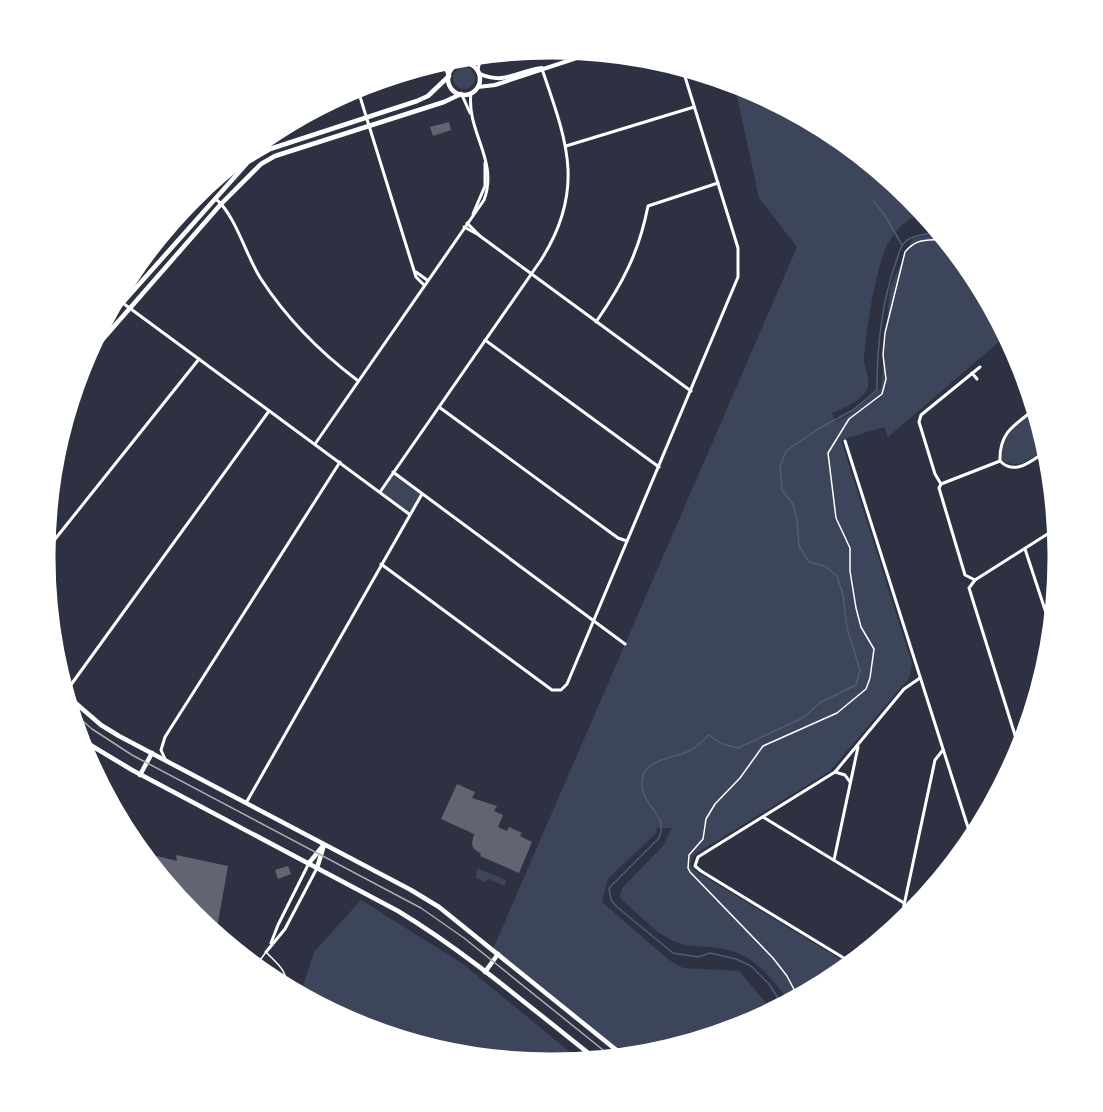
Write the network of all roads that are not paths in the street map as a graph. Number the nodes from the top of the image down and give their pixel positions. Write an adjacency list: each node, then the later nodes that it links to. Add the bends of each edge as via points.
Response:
1 (572, 59): 5 (main road)
2 (480, 64): 7 (street)
3 (471, 65): 7 (main road)
4 (452, 68): 8 (main road)
5 (542, 69): 7 (main road, via 501,79); 10 (main road); 20 (street)
6 (446, 70): 8 (main road)
7 (479, 72): 10 (main road)
8 (449, 76): 12 (main road, via 450,86); 14 (main road)
9 (685, 76): 15 (street)
10 (478, 87): 11 (main road)
11 (471, 93): 12 (main road); 17 (street)
12 (461, 94): 16 (main road); 17 (street)
13 (360, 96): 18 (street)
14 (416, 102): 16 (main road); 18 (main road)
15 (694, 107): 20 (street); 21 (street)
16 (418, 110): 19 (main road)
17 (472, 117): 24 (street, via 489,170 487,192)
18 (367, 118): 19 (street); 22 (main road, via 270,149 248,162)
19 (370, 126): 23 (main road, via 275,156 261,164); 27 (street)
20 (566, 146): 28 (street, via 568,181 564,208 555,236)
21 (718, 183): 34 (street, via 648,206 633,260); 42 (street, via 738,248 738,278)
22 (214, 198): 23 (street); 31 (main road)
23 (221, 204): 33 (main road); 41 (street, via 272,295 315,346)
24 (467, 223): 25 (street); 26 (street)
25 (464, 227): 26 (street); 29 (street)
26 (480, 236): 28 (street)
27 (415, 271): 29 (street); 30 (street)
28 (532, 273): 34 (street); 36 (street)
29 (427, 280): 30 (street)
30 (424, 285): 41 (street)
31 (129, 294)
32 (124, 303): 33 (street)
33 (131, 308): 35 (main road); 37 (street)
34 (596, 322): 42 (street)
35 (104, 338)
36 (485, 340): 43 (street); 51 (street)
37 (200, 359): 44 (street); 58 (street)
38 (980, 367): 39 (street)
39 (972, 373): 40 (street); 53 (street, via 921,415 919,422 934,474)
40 (977, 379)
41 (357, 381): 47 (street)
42 (691, 391): 51 (street)
43 (439, 406): 52 (street); 59 (street)
44 (269, 411): 47 (street); 67 (street)
45 (1028, 414): 49 (street, via 1006,433)
46 (845, 441): 66 (street)
47 (315, 444): 50 (street)
48 (1038, 456): 49 (street, via 1021,467)
49 (1000, 461): 53 (street)
50 (340, 462): 54 (street); 74 (street, via 165,737 161,750)
51 (659, 467): 59 (street)
52 (393, 472): 54 (street); 55 (street)
53 (941, 483): 62 (street, via 939,488 965,575)
54 (380, 492): 56 (street)
55 (422, 494): 56 (street); 64 (street)
56 (409, 514): 61 (street)
57 (1048, 534): 60 (street)
58 (54, 540)
59 (627, 541): 64 (street)
60 (1025, 549): 62 (street); 63 (street)
61 (381, 564): 64 (street, via 552,690 561,690 567,684); 78 (street)
62 (975, 580): 69 (street, via 969,588)
63 (1046, 612)
64 (594, 621): 65 (street)
65 (625, 644)
66 (920, 678): 71 (street, via 904,689); 72 (street)
67 (71, 685)
68 (76, 703): 73 (main road, via 101,724)
69 (1015, 736)
70 (92, 745): 76 (main road)
71 (858, 745): 75 (street); 77 (street)
72 (943, 750): 80 (street); 85 (street, via 935,760)
73 (152, 753): 74 (main road); 76 (main road)
74 (166, 761): 78 (main road)
75 (835, 772): 77 (street, via 845,775); 79 (street)
76 (140, 775): 83 (main road)
77 (850, 782): 82 (street)
78 (246, 803): 81 (main road)
79 (763, 817): 82 (street); 90 (street, via 698,856 697,869)
80 (968, 827)
81 (324, 845): 83 (main road); 84 (main road); 89 (main road, via 439,907)
82 (834, 860): 85 (street)
83 (309, 863): 84 (main road); 87 (street)
84 (317, 868): 87 (street, via 285,929); 92 (main road, via 423,926)
85 (904, 903): 86 (street)
86 (903, 908)
87 (270, 947): 88 (street)
88 (266, 952): 91 (lane); 93 (lane)
89 (498, 954): 92 (main road); 94 (main road)
90 (844, 958)
91 (261, 959)
92 (485, 972): 95 (main road)
93 (285, 976)
94 (615, 1049)
95 (588, 1052)

